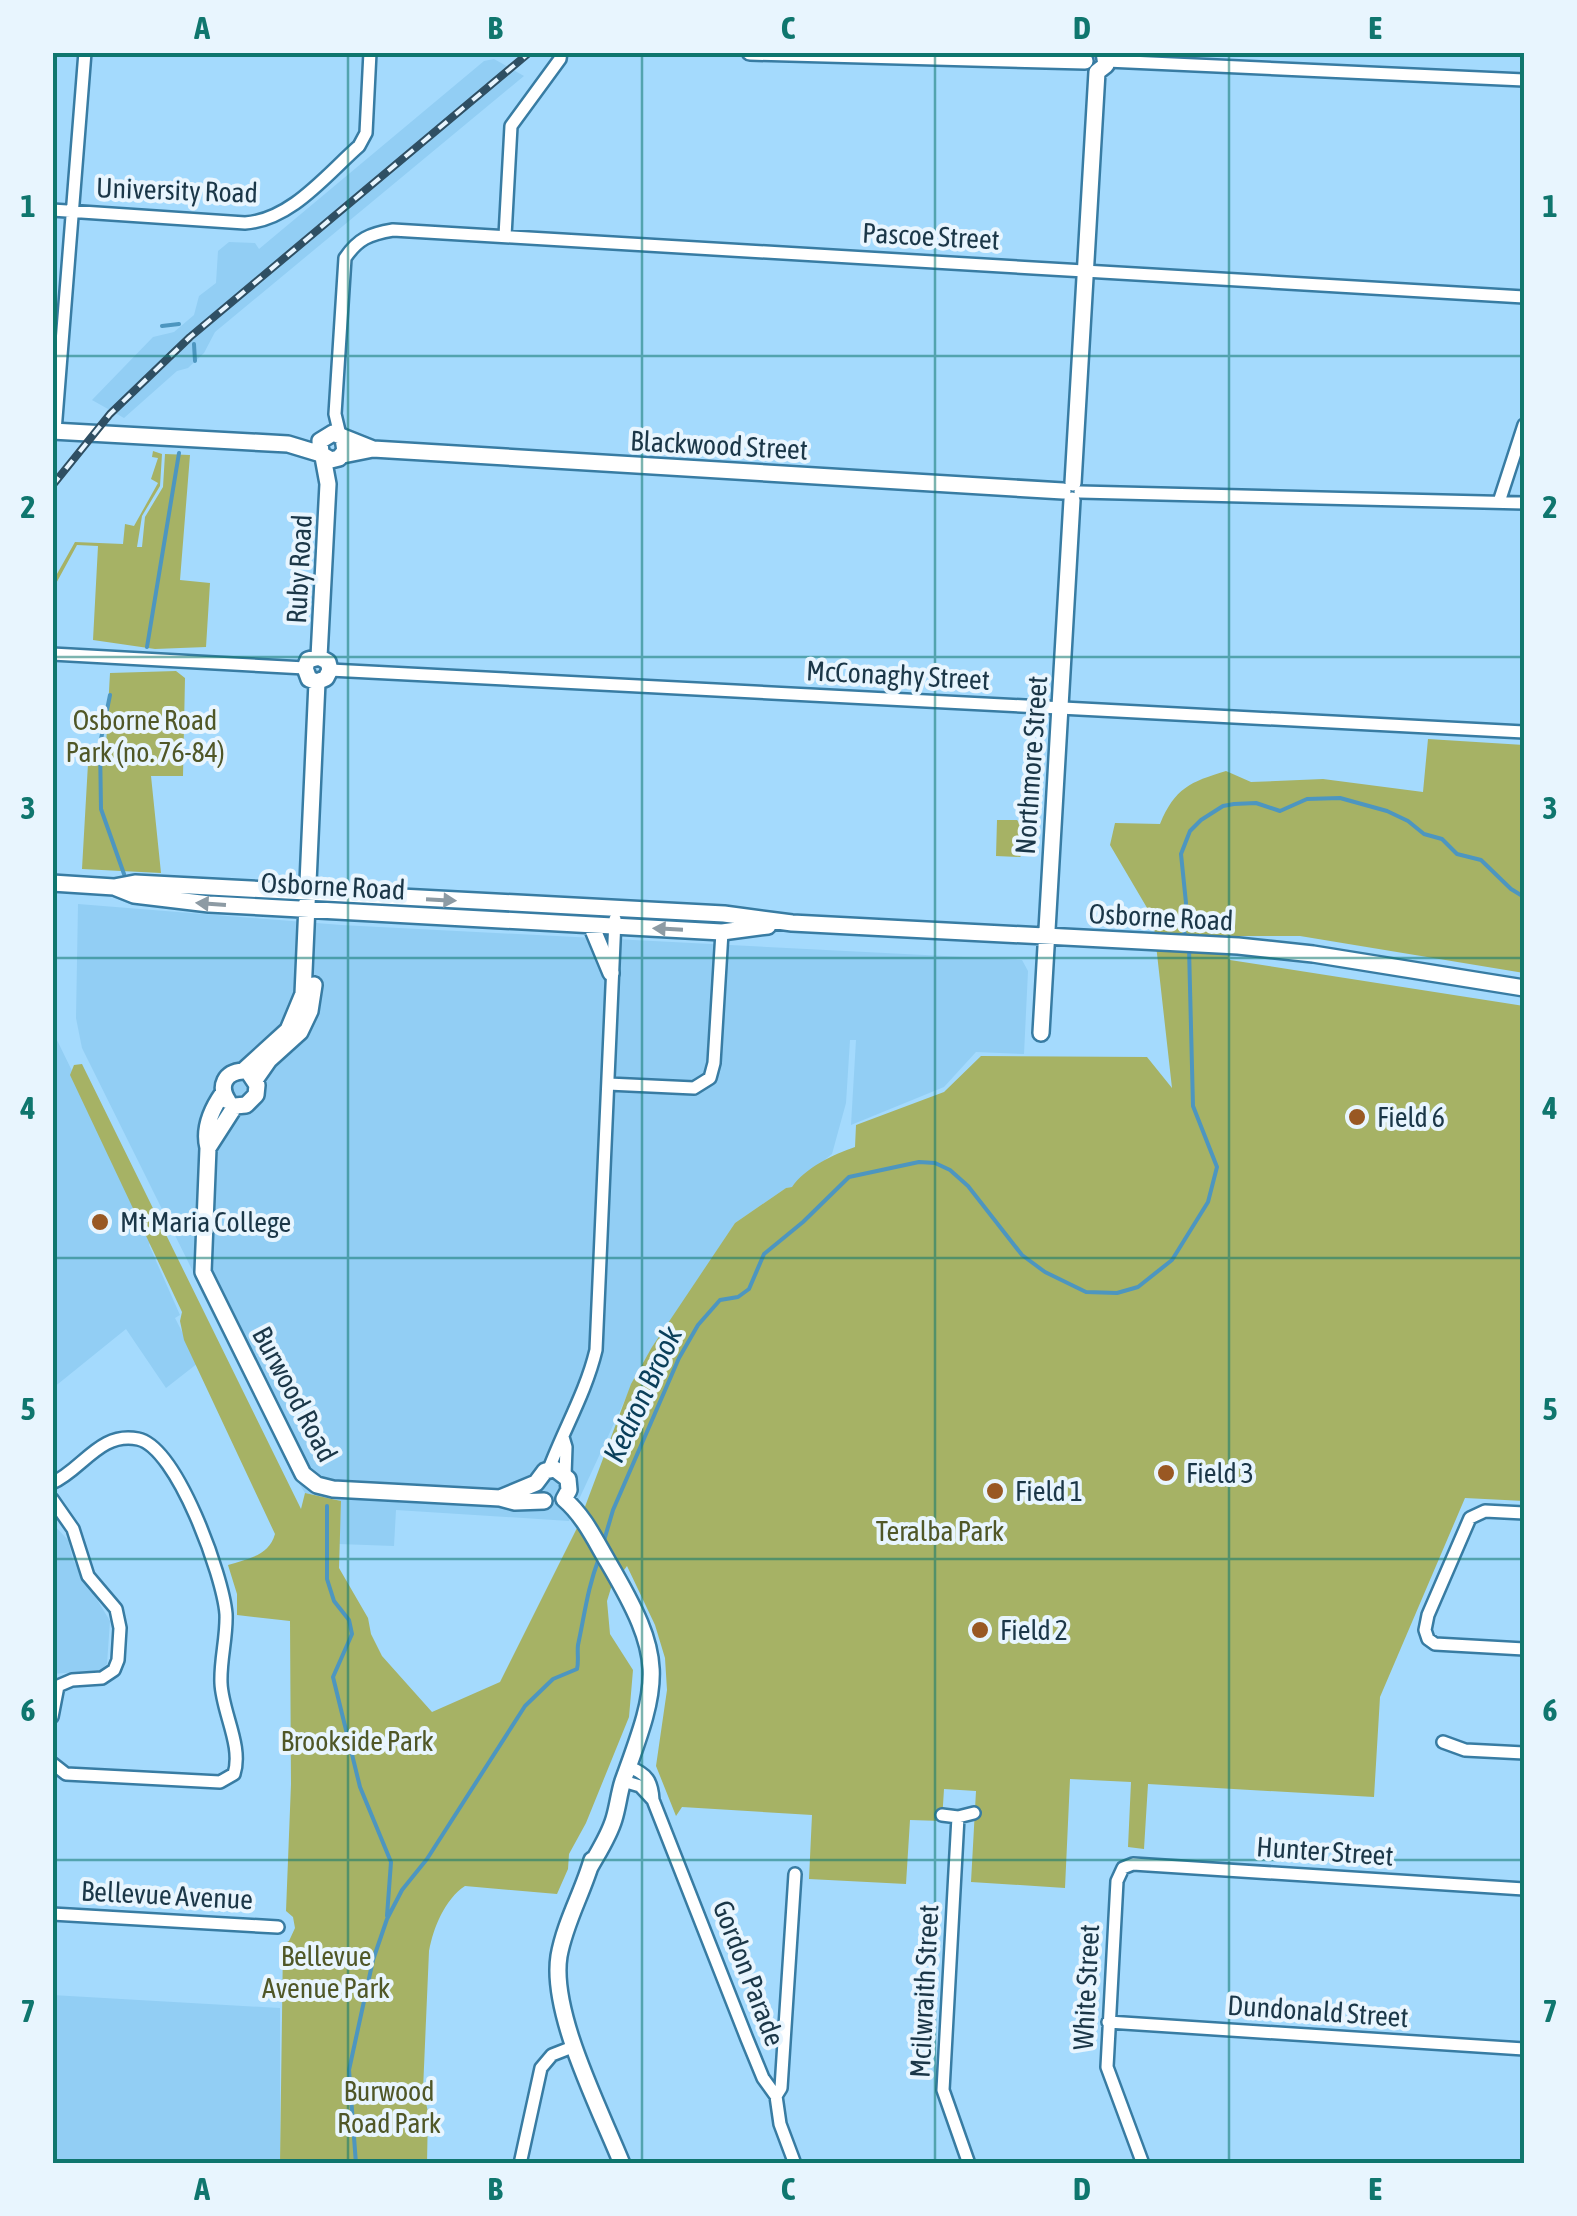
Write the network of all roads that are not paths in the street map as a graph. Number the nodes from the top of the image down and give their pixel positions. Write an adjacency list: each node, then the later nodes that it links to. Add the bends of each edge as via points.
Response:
1 (86, 52): 8 (street)
2 (370, 52): 8 (street, University Road, via 366,132 359,146 280,214 245,223)
3 (561, 52): 9 (street, via 511,126)
4 (750, 52): 5 (street)
5 (1096, 60): 6 (street); 10 (street, Northmore Street)
6 (1524, 80)
7 (52, 210): 8 (street, University Road)
8 (72, 211): 13 (street)
9 (505, 236): 10 (street, Pascoe Street); 14 (street, Pascoe Street, via 392,230 356,242 345,258)
10 (1085, 270): 11 (street, Pascoe Street); 15 (street, Northmore Street)
11 (1524, 298)
12 (1524, 424): 16 (street)
13 (54, 431): 14 (street, Blackwood Street)
14 (332, 446): 15 (street, Blackwood Street); 19 (street, Ruby Road)
15 (1072, 492): 16 (street, Blackwood Street); 22 (street, Northmore Street)
16 (1499, 502): 17 (street, Blackwood Street)
17 (1524, 503)
18 (52, 654): 20 (street)
19 (324, 663): 20 (street, via 311,658); 21 (street, via 326,678); 22 (street, McConaghy Street)
20 (305, 668): 21 (street)
21 (317, 682): 26 (street)
22 (1061, 709): 23 (street, McConaghy Street); 33 (street, Northmore Street)
23 (1524, 732)
24 (52, 883): 25 (street, Osborne Road)
25 (114, 887): 26 (street, Osborne Road); 28 (street, Osborne Road, one-way to 25, via 192,903)
26 (308, 892): 27 (street, Osborne Road, one-way to 27); 28 (street)
27 (615, 909): 29 (street, Osborne Road); 31 (street)
28 (311, 910): 30 (street, Osborne Road); 37 (street, via 295,1018)
29 (792, 923): 32 (street, Osborne Road); 33 (street, Osborne Road)
30 (591, 925): 31 (street, Osborne Road); 34 (street)
31 (614, 926): 32 (street, Osborne Road, one-way to 31); 34 (street)
32 (722, 932): 38 (street, via 710,1078 694,1088)
33 (1047, 935): 35 (street, Osborne Road, via 1313,954); 36 (street, Northmore Street)
34 (611, 973): 38 (street)
35 (1524, 988)
36 (1041, 1033)
37 (249, 1076): 39 (street, via 226,1078); 40 (street, via 258,1090 254,1100)
38 (608, 1084): 42 (street, via 596,1350)
39 (223, 1093): 40 (street); 41 (street, Burwood Road, via 207,1125)
40 (235, 1106): 41 (street)
41 (208, 1148): 45 (street, Burwood Road, via 203,1272 303,1474 325,1488)
42 (557, 1472): 44 (street, via 540,1474); 47 (street, via 570,1484)
43 (52, 1483): 54 (street, via 112,1440 138,1439 161,1452 196,1516 222,1590 221,1682 237,1759 234,1774 220,1782 66,1774)
44 (536, 1483): 45 (street); 48 (street)
45 (500, 1498): 48 (street, Burwood Road)
46 (52, 1499): 51 (street, via 120,1628 114,1670 58,1686)
47 (564, 1499): 48 (street); 55 (street, via 624,1588 647,1642 647,1718)
48 (544, 1501)
49 (1524, 1513): 50 (street, via 1485,1510 1470,1518 1428,1615 1427,1637 1435,1644)
50 (1524, 1649)
51 (52, 1716)
52 (1443, 1742): 53 (street)
53 (1524, 1753)
54 (52, 1763)
55 (624, 1778): 65 (street, via 612,1824 564,1935 558,1969); 67 (street, Gordon Parade, via 654,1800 747,2039)
56 (974, 1813): 58 (street)
57 (942, 1815): 58 (street)
58 (958, 1817): 71 (street, Mcilwraith Street, via 943,2090)
59 (1122, 1868): 61 (street, Hunter Street); 64 (street, White Street)
60 (794, 1874): 67 (street)
61 (1524, 1889)
62 (52, 1914): 63 (street, Bellevue Avenue)
63 (278, 1927)
64 (1108, 2022): 66 (street, Dundonald Street); 72 (street, White Street, via 1110,2080)
65 (576, 2046): 68 (street, via 552,2055 541,2068); 69 (street)
66 (1524, 2049)
67 (776, 2096): 70 (street, Gordon Parade)
68 (520, 2164)
69 (622, 2164)
70 (796, 2164)
71 (969, 2164)
72 (1143, 2164)

